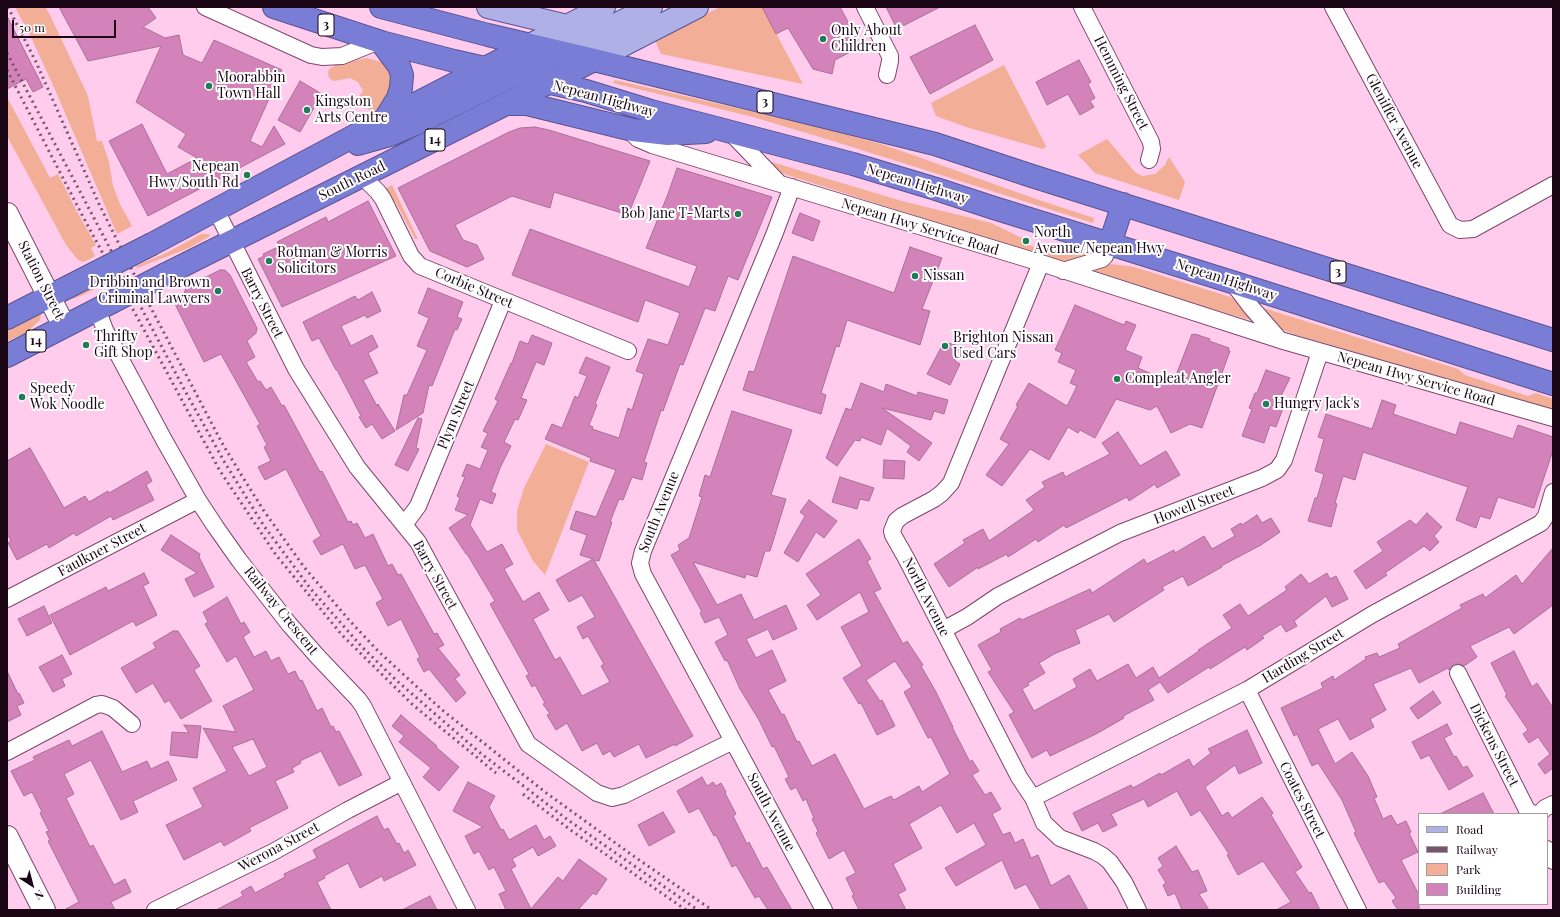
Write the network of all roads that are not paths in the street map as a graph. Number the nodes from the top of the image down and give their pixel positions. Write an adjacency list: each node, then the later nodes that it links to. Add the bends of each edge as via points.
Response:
1 (205, 7): 13 (street, via 311,55 342,56)
2 (274, 7): 13 (highway, Nepean Highway / 3)
3 (381, 7): 11 (highway, 3)
4 (488, 7): 12 (main road)
5 (604, 7): 12 (main road, 14)
6 (651, 7): 15 (main road)
7 (697, 7): 16 (main road, South Road / 14)
8 (865, 7): 19 (street, via 890,56)
9 (1082, 7): 26 (street, Hemming Street, via 1151,142)
10 (1333, 7): 29 (street, Gleniffer Avenue, via 1448,223 1454,228 1469,230 1478,227)
11 (408, 9): 14 (highway, 3, via 423,19)
12 (567, 26): 14 (main road, 14)
13 (380, 41): 17 (highway, Nepean Highway / 3); 22 (highway, via 399,66 402,75 402,88 398,98)
14 (530, 45): 15 (highway, 3); 17 (highway, 14)
15 (561, 52): 16 (highway, 3); 18 (highway)
16 (594, 60): 20 (highway, South Road / 14); 30 (highway, 3, via 935,144)
17 (486, 68): 18 (highway, Nepean Highway / 3); 22 (highway, 14)
18 (514, 75): 20 (highway, Nepean Highway / 3); 25 (highway, via 401,130)
19 (887, 75)
20 (549, 84): 21 (highway, South Road / 14); 24 (highway, Nepean Highway / 3, via 586,91)
21 (507, 104): 23 (highway, via 520,102); 27 (highway, South Road / 14)
22 (384, 120): 25 (highway, 14)
23 (633, 130): 24 (highway, via 668,134); 28 (street, Nepean Hwy Service Road, via 635,136 643,142)
24 (727, 131): 28 (street, Nepean Hwy Service Road); 34 (highway, Nepean Highway / 3, via 936,188)
25 (320, 155): 31 (highway, 14)
26 (1149, 160)
27 (362, 176): 33 (highway, South Road / 14); 39 (street, Corbie Street, via 383,199 414,260 420,266)
28 (785, 185): 35 (street, Nepean Hwy Service Road); 58 (street, South Avenue, via 774,235 640,563 643,574)
29 (1553, 186)
30 (1123, 204): 34 (highway); 44 (highway, 3)
31 (216, 210): 33 (street, Barry Street); 38 (highway, 14, bridge)
32 (7, 214): 38 (main road, Station Street)
33 (231, 241): 40 (highway, South Road / 14, bridge); 52 (street, Barry Street, via 296,369 356,467)
34 (1110, 244): 36 (street, via 1102,259); 37 (highway, Nepean Highway / 3)
35 (1041, 264): 36 (street, Nepean Hwy Service Road); 54 (street, North Avenue, via 951,483 934,499 902,516 896,521 892,531)
36 (1061, 271): 43 (street, Nepean Hwy Service Road)
37 (1232, 282): 43 (street, via 1250,307); 48 (highway, Nepean Highway / 3)
38 (50, 296): 41 (highway, 14); 42 (main road, Station Street)
39 (503, 301): 45 (street, Corbie Street); 52 (street, Plym Street, via 418,506)
40 (103, 306): 42 (highway, South Road / 14); 51 (street, Railway Crescent, via 105,330)
41 (7, 318)
42 (64, 326): 47 (highway, South Road / 14)
43 (1280, 340): 46 (street, Nepean Hwy Service Road)
44 (1553, 340)
45 (628, 351)
46 (1320, 352): 49 (street, Nepean Hwy Service Road); 54 (street, Howell Street, via 1284,460 1277,470 1120,534 998,596 963,609)
47 (7, 356)
48 (1553, 384)
49 (1553, 418)
50 (1553, 492): 56 (street, Harding Street, via 1546,516 1541,523 1373,614)
51 (198, 500): 53 (street, Faulkner Street); 60 (street, Railway Crescent, via 239,560 277,609 358,699)
52 (404, 525): 58 (street, Barry Street, via 418,542 525,741 597,793 612,798 624,796)
53 (7, 600)
54 (940, 626): 61 (street, North Avenue, via 1019,777)
55 (1458, 673): 63 (street, Dickens Street, via 1527,810)
56 (1247, 690): 61 (street, Harding Street); 74 (street, Coates Street)
57 (132, 724): 59 (street, via 113,708 102,704 96,705)
58 (733, 741): 72 (street, South Avenue)
59 (7, 752)
60 (402, 782): 70 (street, Werona Street, via 273,852); 71 (street, Railway Crescent)
61 (1033, 798): 73 (street, North Avenue, via 1044,823 1060,838 1094,851 1110,862 1121,876)
62 (1553, 804): 64 (street)
63 (1532, 813)
64 (1540, 813)
65 (7, 837): 68 (main road)
66 (1548, 851): 67 (street)
67 (1553, 861)
68 (13, 864): 69 (main road)
69 (44, 910)
70 (155, 910)
71 (467, 910)
72 (824, 910)
73 (1138, 910)
74 (1358, 910)

